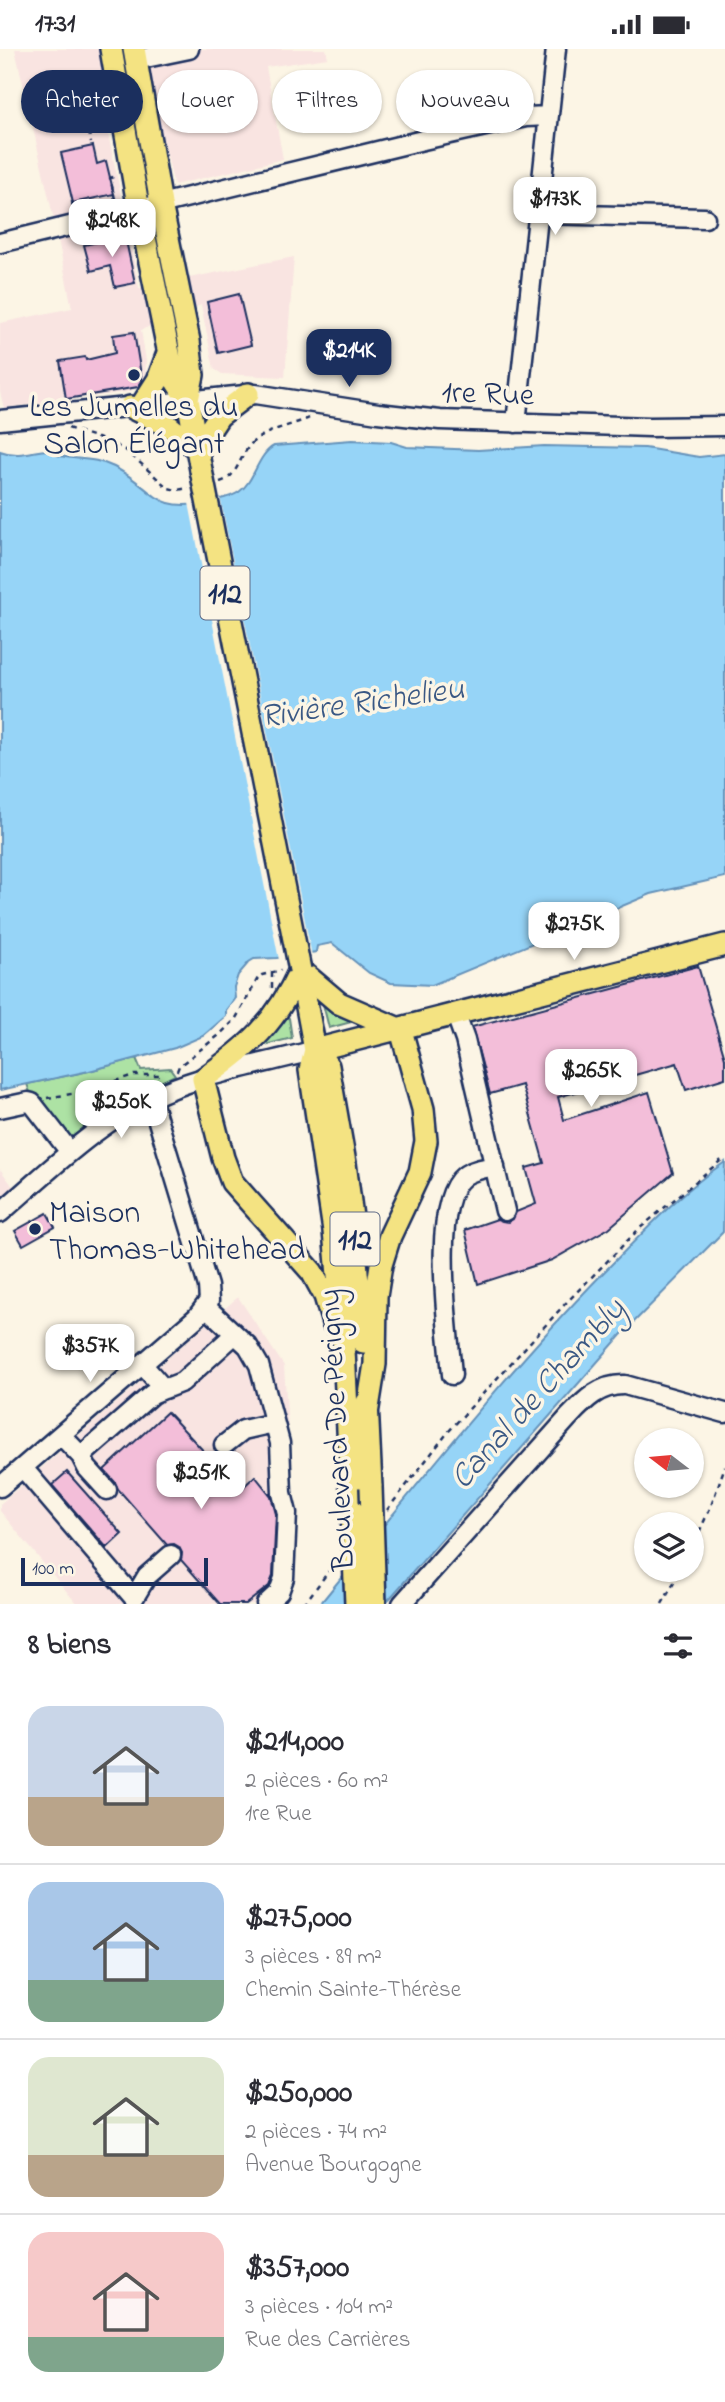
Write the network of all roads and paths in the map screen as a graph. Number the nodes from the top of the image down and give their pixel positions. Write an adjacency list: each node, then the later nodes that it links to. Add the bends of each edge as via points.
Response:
1 (111, 49): 11 (main road, 112)
2 (189, 49): 4 (street)
3 (556, 49): 5 (street)
4 (135, 55): 10 (main road, 112)
5 (549, 116): 10 (street, via 471,129); 12 (street)
6 (89, 133): 7 (path)
7 (91, 143)
8 (115, 177): 9 (path, via 110,178)
9 (116, 204)
10 (161, 204): 11 (street); 17 (main road, 112, via 193,365)
11 (139, 209): 14 (street); 15 (main road, 112)
12 (538, 214): 13 (street); 20 (street)
13 (705, 218)
14 (0, 243)
15 (169, 351): 17 (main road, 112, via 174,381); 18 (main road, via 158,380)
16 (248, 394): 17 (street, 1re Rue); 20 (street, 1re Rue, via 414,418); 22 (main road, via 219,416)
17 (188, 400): 18 (street, 1re Rue); 22 (main road, 112)
18 (136, 406): 19 (street, 1re Rue); 22 (main road)
19 (0, 421)
20 (516, 423): 21 (street, 1re Rue)
21 (725, 426)
22 (197, 449): 24 (main road, Boulevard De Périgny / 112, bridge, via 250,715)
23 (725, 945): 27 (main road)
24 (291, 970): 25 (path); 28 (main road, via 348,1008); 29 (main road, Boulevard De Périgny / 112); 32 (main road, via 282,1006 263,1030)
25 (272, 972): 26 (path); 30 (path, via 258,978 235,1020)
26 (271, 986)
27 (456, 1015): 28 (main road); 39 (street)
28 (401, 1030): 29 (main road); 50 (main road, via 423,1109 426,1140 420,1172 381,1265)
29 (315, 1051): 32 (street); 45 (main road, Boulevard De Périgny / 112, via 310,1070 333,1218); 50 (main road, Boulevard De Périgny / 112, via 328,1066 347,1173)
30 (177, 1071)
31 (157, 1076): 33 (path)
32 (203, 1079): 34 (street); 45 (main road, via 229,1175 317,1279)
33 (117, 1080): 34 (path, via 122,1089); 35 (path)
34 (142, 1097): 37 (street); 42 (street, via 204,1274)
35 (43, 1098)
36 (0, 1108): 37 (street, via 32,1103)
37 (70, 1152): 41 (street)
38 (725, 1157): 58 (path, via 665,1205 599,1269 482,1393)
39 (495, 1166): 40 (street); 46 (street, via 462,1177 447,1213 443,1255)
40 (505, 1211)
41 (0, 1213)
42 (208, 1304): 43 (street); 44 (street)
43 (234, 1334): 47 (street, via 182,1382); 51 (street, via 259,1365)
44 (142, 1364): 47 (street); 48 (street)
45 (345, 1370): 68 (main road, Boulevard De Périgny / 112, bridge)
46 (452, 1375)
47 (164, 1389): 52 (street)
48 (94, 1406): 52 (street); 53 (street)
49 (725, 1413): 70 (street, via 625,1385 596,1392)
50 (368, 1414): 69 (main road, Boulevard De Périgny / 112, bridge)
51 (274, 1423): 54 (street, via 243,1430); 66 (street, via 287,1513 284,1578 279,1592)
52 (114, 1427): 55 (street)
53 (61, 1435): 55 (street); 57 (street)
54 (224, 1445)
55 (80, 1456): 60 (street)
56 (725, 1466): 61 (path)
57 (23, 1468): 59 (street); 65 (street)
58 (414, 1476)
59 (0, 1487)
60 (107, 1490)
61 (704, 1521)
62 (171, 1555): 65 (street, via 147,1576)
63 (338, 1560): 67 (path)
64 (675, 1582): 71 (path)
65 (135, 1602)
66 (266, 1604)
67 (304, 1604)
68 (356, 1604)
69 (375, 1604)
70 (402, 1604)
71 (663, 1604)

